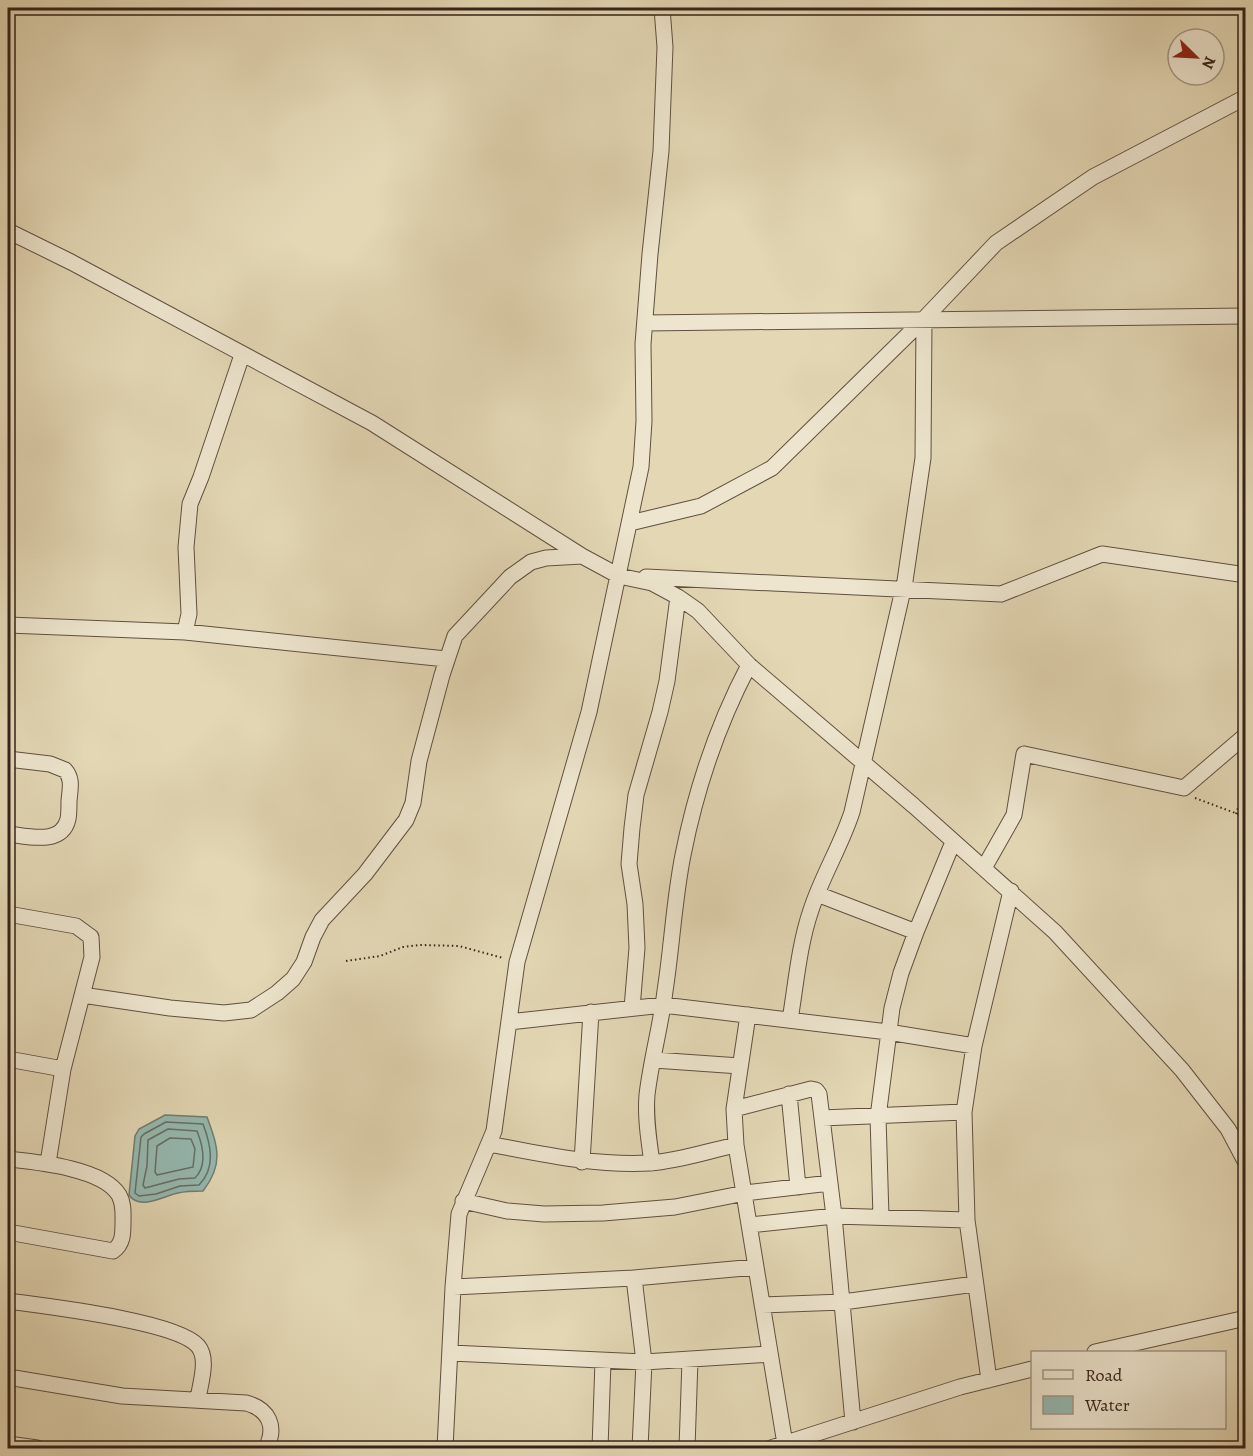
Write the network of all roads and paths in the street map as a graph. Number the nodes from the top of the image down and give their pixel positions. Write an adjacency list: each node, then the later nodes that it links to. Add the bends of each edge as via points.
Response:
1 (662, 8): 6 (street, via 661,151)
2 (1245, 97): 5 (street, via 1092,177 996,243)
3 (8, 231): 7 (street)
4 (1245, 316): 5 (street)
5 (924, 319): 6 (street); 8 (street, via 772,468 701,506); 12 (street, via 923,458)
6 (645, 323): 8 (street, via 643,443)
7 (242, 355): 9 (street, via 372,423); 15 (street, via 190,504 186,547 189,614)
8 (630, 523): 11 (street)
9 (582, 556): 11 (street); 16 (street, via 531,562 510,577 455,636)
10 (1245, 575): 12 (street, via 1102,555 1001,594)
11 (619, 576): 12 (street); 13 (street, via 652,583); 33 (street, via 589,712)
12 (903, 589): 20 (street)
13 (678, 597): 17 (street, via 698,611); 36 (street, via 667,681 636,795 632,828 629,864 638,948)
14 (8, 625): 15 (street)
15 (184, 632): 16 (street)
16 (446, 659): 34 (street, via 406,820 365,874 322,920 293,979 251,1010 224,1013)
17 (749, 665): 20 (street); 35 (street, via 729,704 698,793 683,854)
18 (1245, 735): 22 (street)
19 (8, 759): 25 (street, via 50,764 65,770 71,780 64,830 57,836)
20 (864, 763): 26 (street); 29 (street, via 844,836)
21 (1245, 783): 23 (path)
22 (1184, 788): 23 (path, via 1188,796); 27 (street, via 1024,754 1014,815)
23 (1236, 814): 24 (path)
24 (1245, 817)
25 (8, 834)
26 (953, 842): 27 (street); 31 (street)
27 (984, 868): 28 (street)
28 (1011, 891): 42 (street); 57 (street, via 1055,932 1182,1070 1228,1129)
29 (817, 894): 31 (street); 39 (street, via 806,926)
30 (8, 914): 34 (street, via 76,926 91,937 92,957)
31 (916, 932): 41 (street, via 901,973)
32 (346, 961): 33 (path, via 420,945 459,946)
33 (517, 962): 40 (street)
34 (82, 995): 46 (street)
35 (663, 1005): 36 (street); 38 (street); 44 (street)
36 (632, 1008): 37 (street)
37 (591, 1012): 40 (street); 55 (street)
38 (748, 1015): 39 (street); 45 (street)
39 (790, 1020): 41 (street)
40 (509, 1022): 52 (street)
41 (888, 1032): 42 (street); 50 (street)
42 (974, 1046): 49 (street)
43 (8, 1059): 46 (street)
44 (654, 1060): 45 (street); 56 (street, via 647,1095)
45 (740, 1066): 48 (street)
46 (63, 1069): 58 (street)
47 (789, 1094): 48 (street); 51 (street, via 816,1090); 60 (street)
48 (734, 1109): 53 (street)
49 (964, 1112): 50 (street); 65 (street)
50 (878, 1116): 51 (street); 64 (street)
51 (822, 1118): 59 (street)
52 (489, 1144): 55 (street); 62 (street)
53 (736, 1145): 56 (street); 61 (street)
54 (8, 1159): 58 (street)
55 (582, 1162): 56 (street)
56 (652, 1163)
57 (1245, 1163)
58 (48, 1164): 67 (street, via 101,1180 119,1194 123,1203 121,1243 113,1251)
59 (830, 1183): 60 (street); 63 (street)
60 (798, 1187): 61 (street)
61 (745, 1193): 62 (street, via 675,1207 603,1213 507,1211); 66 (street)
62 (463, 1201): 71 (street, via 456,1232)
63 (834, 1216): 64 (street); 66 (street); 73 (street)
64 (881, 1217): 65 (street)
65 (966, 1220): 70 (street)
66 (750, 1225): 68 (street)
67 (8, 1232)
68 (756, 1268): 69 (street); 74 (street)
69 (634, 1278): 71 (street); 81 (street)
70 (975, 1284): 73 (street); 84 (street)
71 (453, 1287): 77 (street)
72 (8, 1301): 85 (street, via 134,1321 182,1335 199,1346 204,1360)
73 (843, 1302): 74 (street); 86 (street)
74 (762, 1305): 78 (street)
75 (1245, 1318): 76 (street)
76 (1104, 1351)
77 (451, 1353): 80 (street); 91 (street)
78 (770, 1354): 79 (street); 88 (street)
79 (690, 1360): 81 (street); 94 (street)
80 (603, 1361): 81 (street); 92 (street)
81 (644, 1362): 93 (street)
82 (1031, 1368): 84 (street)
83 (8, 1377): 85 (street, via 122,1396)
84 (988, 1380): 86 (street)
85 (198, 1399): 90 (street, via 259,1406 268,1416 272,1430)
86 (853, 1422): 88 (street)
87 (8, 1444): 89 (street)
88 (778, 1446)
89 (38, 1449)
90 (266, 1449)
91 (445, 1449)
92 (600, 1449)
93 (640, 1449)
94 (687, 1449)

